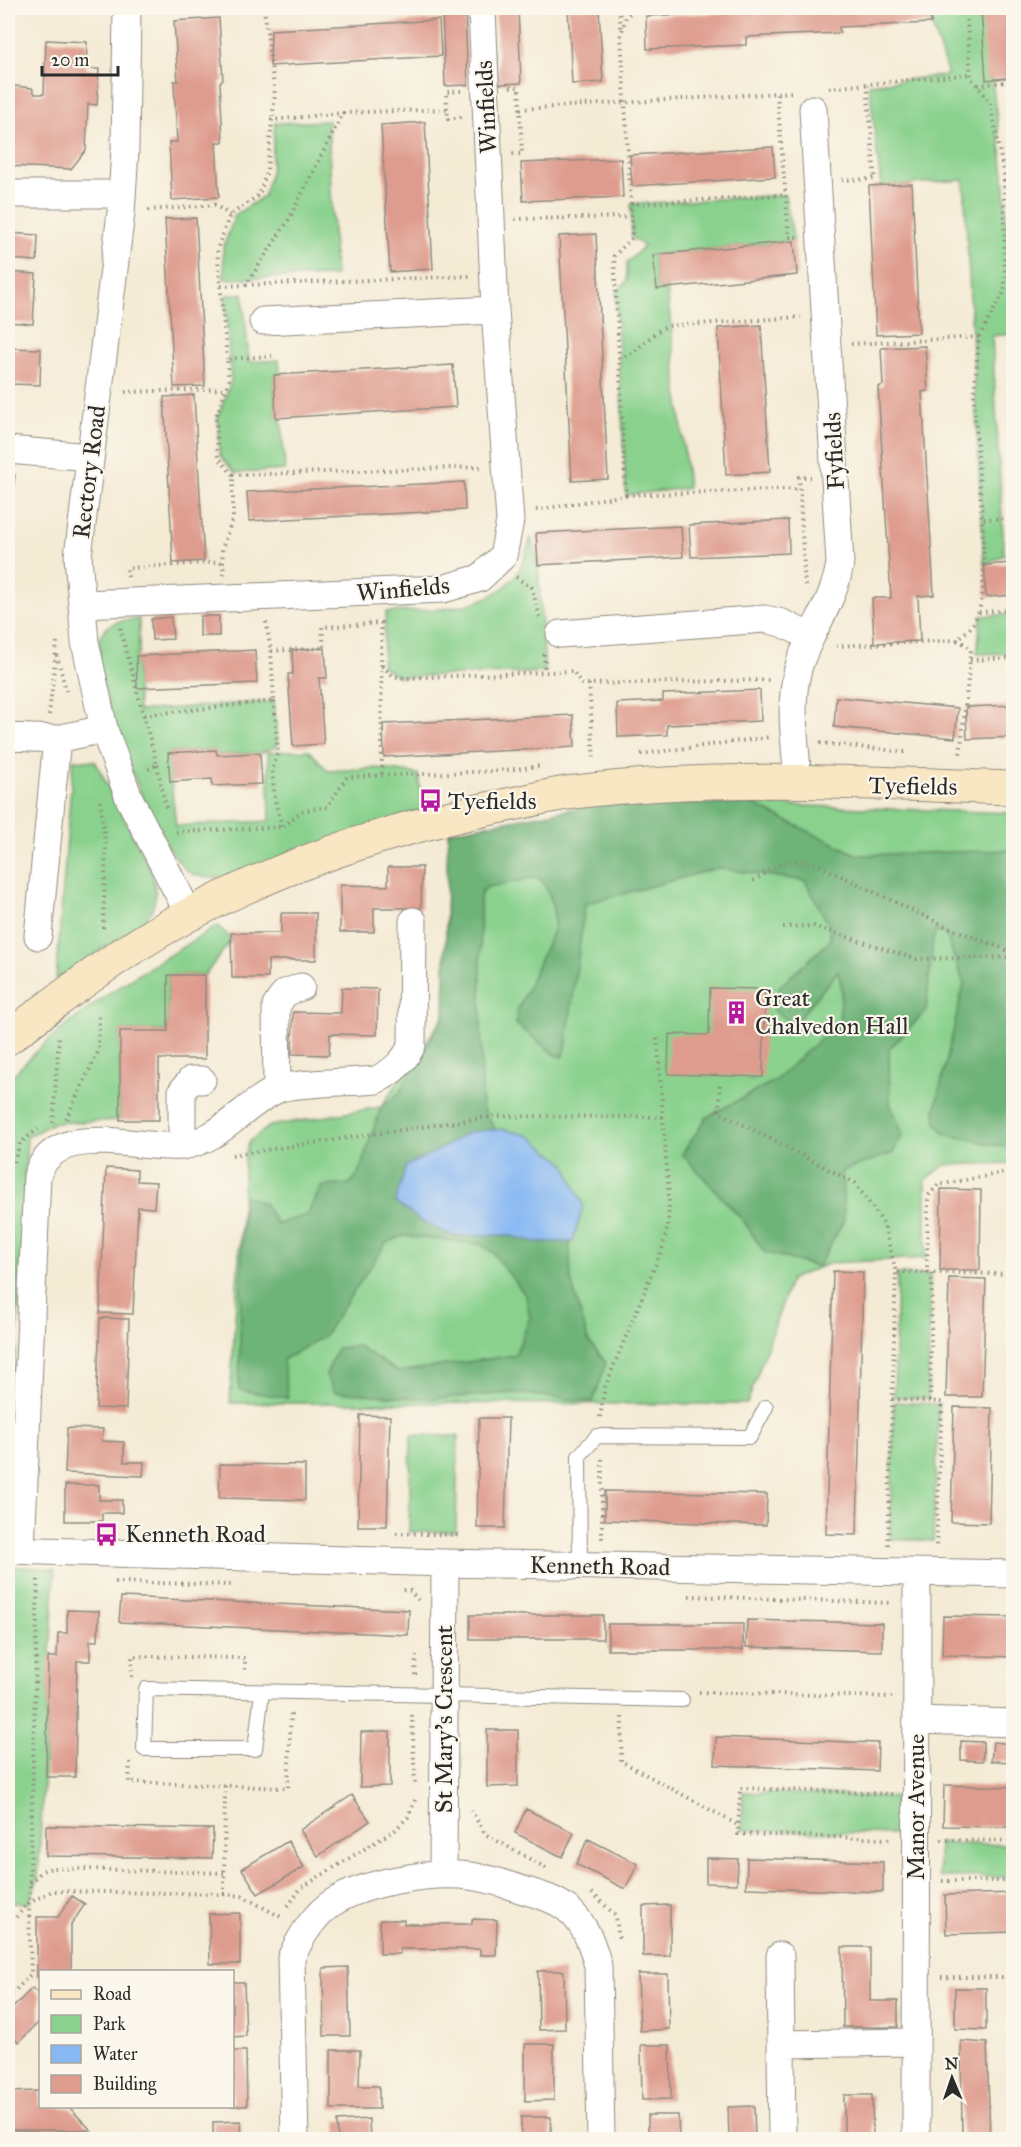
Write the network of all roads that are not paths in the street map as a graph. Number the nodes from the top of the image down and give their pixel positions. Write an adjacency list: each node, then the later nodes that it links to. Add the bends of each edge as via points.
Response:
1 (134, 10): 5 (street, Rectory Road)
2 (482, 11): 6 (street, Winfields)
3 (813, 109): 12 (street, Fyfields, via 840,563)
4 (8, 194): 5 (street)
5 (122, 194): 9 (street, Rectory Road)
6 (495, 310): 7 (street); 10 (street, Winfields, via 510,521 503,556 480,578 443,589)
7 (263, 321)
8 (8, 450): 9 (street)
9 (90, 456): 10 (street, Rectory Road, via 78,555)
10 (82, 604): 13 (street, Rectory Road, via 85,642)
11 (548, 635): 12 (street, via 765,619)
12 (819, 642): 15 (street, Fyfields, via 798,670 794,701)
13 (80, 734): 14 (street); 17 (street, Rectory Road); 19 (street, Rectory Road)
14 (8, 737)
15 (798, 783): 16 (street, Tyefields); 17 (street, Tyefields, via 680,783 573,792 466,812 330,853)
16 (1014, 788)
17 (190, 916): 21 (street, Tyefields, via 130,949)
18 (413, 921): 23 (street, via 412,1045 407,1057 376,1080)
19 (38, 936)
20 (301, 987): 23 (street, via 285,993 276,1006)
21 (8, 1038)
22 (202, 1080): 24 (street, via 191,1080 182,1091)
23 (277, 1089): 24 (street, via 207,1138)
24 (182, 1146): 26 (street, via 77,1142 54,1150 42,1161 37,1176)
25 (766, 1407): 28 (lane, via 750,1437 597,1436 579,1456)
26 (14, 1550): 27 (street, Kenneth Road)
27 (445, 1563): 28 (street, Kenneth Road); 32 (street, St Mary's Crescent)
28 (580, 1565): 29 (street, Kenneth Road)
29 (917, 1573): 30 (street, Kenneth Road); 34 (street, Manor Avenue)
30 (1014, 1574)
31 (262, 1692): 31 (lane, via 147,1689 144,1749 255,1749); 32 (lane)
32 (442, 1695): 33 (lane); 36 (street, St Mary's Crescent)
33 (682, 1700)
34 (917, 1720): 35 (street); 38 (street, Manor Avenue)
35 (1014, 1723)
36 (443, 1875): 40 (street, via 401,1880 346,1895 330,1904 297,1943 291,1958); 41 (street, via 478,1877 544,1896 572,1914 590,1939 598,1966)
37 (780, 1956): 39 (street)
38 (914, 2042): 39 (street); 43 (street, Manor Avenue)
39 (782, 2044): 42 (street)
40 (295, 2139)
41 (601, 2139)
42 (782, 2139)
43 (916, 2139)

